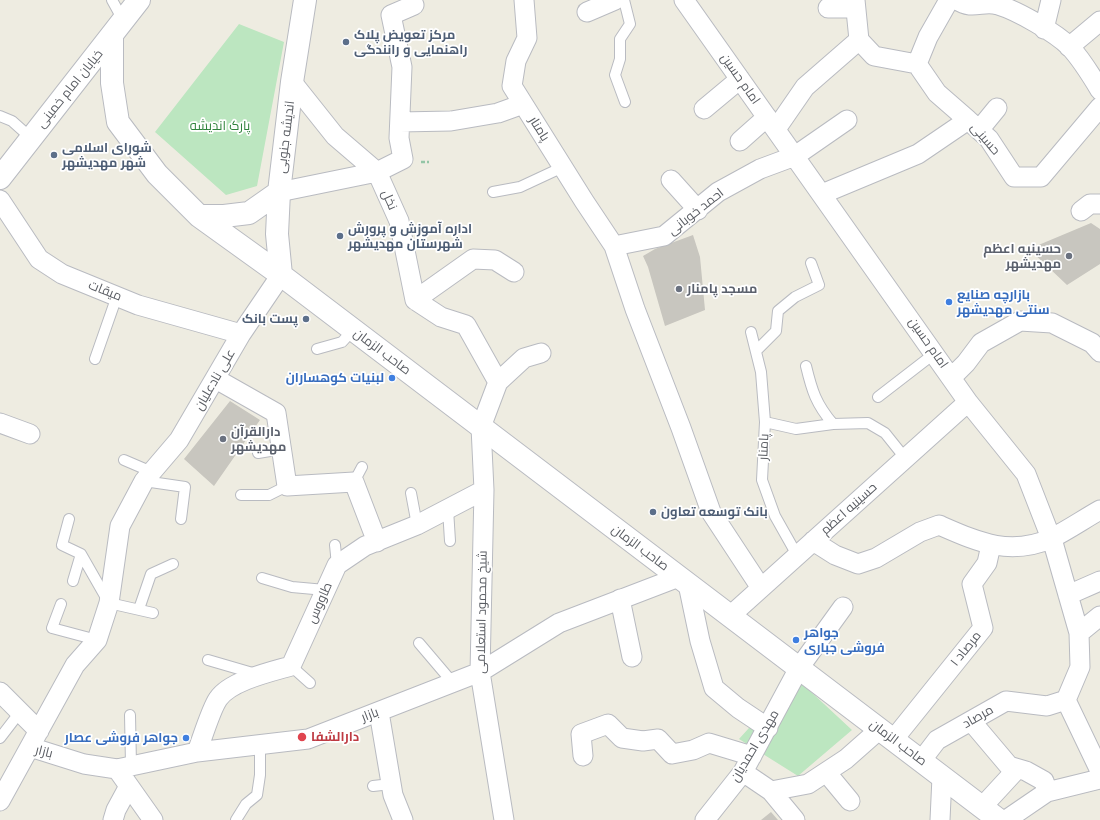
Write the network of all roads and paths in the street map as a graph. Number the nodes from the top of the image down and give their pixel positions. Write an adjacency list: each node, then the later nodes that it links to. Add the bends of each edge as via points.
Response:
1 (112, 0): 16 (lane)
2 (139, 0): 16 (street, خیابان امام خمینی)
3 (305, 0): 22 (street, اندیشه جنوبی)
4 (524, 0): 25 (street, پامنار, via 527,38 516,61 512,86)
5 (615, 0): 14 (street)
6 (624, 0): 24 (lane, via 630,24 620,39 620,59 615,75)
7 (684, 0): 21 (street, امام حسین)
8 (948, 0): 20 (street)
9 (957, 0): 17 (street, via 965,6 997,4)
10 (1051, 0): 17 (street)
11 (855, 4): 13 (street); 18 (street)
12 (414, 5): 31 (street, via 391,15 402,67)
13 (828, 8)
14 (587, 12)
15 (1100, 21): 19 (street)
16 (118, 28): 34 (street, خیابان امام خمینی); 48 (street, صاحب الزمان, via 112,83 118,122 157,174)
17 (1044, 29): 19 (street)
18 (859, 40): 20 (street, via 874,56); 32 (street, via 805,87)
19 (1069, 46): 23 (street)
20 (917, 64): 33 (street, via 937,93)
21 (740, 79): 28 (street); 32 (street, امام حسین)
22 (292, 82): 38 (street, نخل, via 335,136); 41 (street, اندیشه جنوبی)
23 (1100, 90)
24 (625, 102)
25 (523, 104): 31 (street, via 451,122); 37 (street, پامنار)
26 (1100, 107): 33 (street, حسینی, via 1041,177 1014,177 989,139)
27 (997, 108): 33 (street)
28 (704, 109)
29 (0, 116): 34 (lane, via 12,121)
30 (847, 120): 36 (street, احمد خوبانی)
31 (400, 122): 38 (street, via 399,138 403,159)
32 (772, 123): 35 (street); 36 (street, امام حسین)
33 (974, 125): 43 (street, حسینی, via 918,154)
34 (31, 138): 39 (street, خیابان امام خمینی)
35 (740, 141)
36 (795, 156): 43 (street, امام حسین); 46 (street, احمد خوبانی, via 760,169 718,192)
37 (563, 168): 42 (lane, via 520,187); 49 (street, پامنار)
38 (377, 172): 41 (street); 54 (street, نخل, via 399,221)
39 (0, 178)
40 (671, 180): 46 (street)
41 (279, 192): 48 (street, via 249,213); 52 (street, اندیشه جنوبی, via 277,234)
42 (493, 192)
43 (822, 194): 62 (street, امام حسین)
44 (0, 200): 53 (street, میقات, via 39,259 62,274)
45 (1100, 204): 47 (street, via 1090,204)
46 (698, 210): 49 (street, احمد خوبانی, via 664,236)
47 (1081, 211)
48 (199, 216): 52 (street, صاحب الزمان)
49 (614, 246): 103 (street, پامنار, via 711,512)
50 (811, 263): 59 (lane, via 819,285 795,297 778,311 776,331)
51 (514, 272): 54 (street, via 495,260 473,259)
52 (281, 275): 55 (street, صاحب الزمان); 57 (street, علی نادعلیان)
53 (117, 296): 57 (street, میقات, via 138,305); 63 (lane)
54 (415, 300): 67 (street, via 441,317 466,325)
55 (353, 330): 58 (lane, via 342,342); 73 (street, صاحب الزمان)
56 (751, 332): 59 (lane, پامنار)
57 (242, 334): 66 (street, علی نادعلیان)
58 (317, 349)
59 (756, 351): 70 (lane, پامنار, via 761,372)
60 (1100, 352): 65 (street, via 1092,343 1052,323 1020,321 981,343)
61 (541, 353): 67 (street, via 524,358)
62 (935, 353): 65 (street, امام حسین); 68 (lane)
63 (95, 359)
64 (806, 366): 72 (lane, via 812,393)
65 (952, 377): 69 (street, امام حسین)
66 (216, 379): 75 (street, via 276,413); 79 (street, علی نادعلیان, via 179,440)
67 (498, 382): 73 (street)
68 (878, 397)
69 (968, 402): 77 (street, حسینیه اعظم); 89 (street, امام حسین, via 1026,474)
70 (765, 422): 72 (lane, via 796,429); 96 (lane, پامنار, via 762,480 775,516)
71 (0, 423): 74 (street)
72 (833, 424): 77 (lane, via 868,423 885,433)
73 (481, 427): 81 (street, شیخ محمود استعلامی); 100 (street, صاحب الزمان)
74 (30, 434)
75 (282, 449): 76 (lane); 80 (street)
76 (258, 453)
77 (905, 458): 91 (street, حسینیه اعظم)
78 (124, 460): 79 (lane)
79 (148, 477): 87 (lane, via 185,488); 107 (street, علی نادعلیان, via 120,526)
80 (287, 486): 83 (lane, via 269,495); 92 (street, via 358,475)
81 (484, 490): 84 (street); 121 (street, شیخ محمود استعلامی)
82 (411, 493): 88 (lane)
83 (242, 495)
84 (448, 509): 88 (street); 90 (lane)
85 (1100, 510): 89 (street)
86 (70, 519): 95 (lane, via 62,545)
87 (181, 519)
88 (417, 525): 92 (street)
89 (1051, 538): 94 (street, via 1016,548); 105 (street, امام حسین)
90 (450, 540)
91 (813, 541): 94 (street, via 835,555 858,564 876,558 920,532 939,525); 96 (street, حسینیه اعظم)
92 (377, 542): 98 (street, via 365,546)
93 (335, 545): 98 (lane)
94 (991, 545): 132 (street, مرصاد ۱, via 987,563 972,584 983,628)
95 (81, 554): 101 (lane); 107 (lane)
96 (797, 555): 103 (street, حسینیه اعظم)
97 (173, 564): 110 (lane, via 151,574)
98 (337, 565): 104 (street, طاووس)
99 (262, 578): 104 (lane, via 292,587)
100 (683, 580): 106 (street, بازار); 112 (street, صاحب الزمان); 131 (street, via 714,688)
101 (73, 582)
102 (1100, 582): 105 (street)
103 (761, 588): 112 (street, حسینیه اعظم)
104 (325, 590): 119 (street, طاووس)
105 (1068, 595): 114 (street, امام حسین)
106 (620, 599): 117 (street); 121 (street, بازار, via 559,623)
107 (109, 603): 110 (lane); 115 (street, علی نادعلیان)
108 (61, 604): 115 (lane, via 52,628)
109 (843, 607): 120 (street, مهدی احمدیان)
110 (139, 609): 111 (lane)
111 (153, 613)
112 (730, 616): 120 (street, صاحب الزمان)
113 (1100, 616): 114 (street)
114 (1079, 633): 126 (street, امام حسین, via 1080,667)
115 (97, 640): 134 (street, via 75,665)
116 (420, 643): 124 (lane)
117 (632, 657)
118 (208, 660): 122 (lane)
119 (290, 666): 122 (street); 123 (lane)
120 (799, 668): 131 (street, مهدی احمدیان); 132 (street, صاحب الزمان)
121 (480, 672): 124 (street, بازار); 158 (street, شیخ محمود استعلامی)
122 (260, 676): 136 (street, via 230,688 218,700)
123 (310, 683)
124 (453, 683): 128 (street, بازار)
125 (0, 692): 127 (street)
126 (1066, 700): 130 (street, مرصاد, via 1047,706 1006,701); 142 (street)
127 (20, 712): 133 (lane); 134 (street)
128 (378, 712): 135 (street, بازار, via 308,739); 146 (street)
129 (130, 715): 140 (lane)
130 (971, 721): 138 (street, مرصاد, via 937,740); 141 (street, via 1009,766)
131 (768, 728): 139 (street, مهدی احمدیان)
132 (886, 734): 138 (street, صاحب الزمان); 143 (street)
133 (0, 738)
134 (34, 739): 140 (street, بازار, via 84,764); 151 (street, بازار)
135 (260, 744): 136 (street, بازار); 156 (lane, via 257,795 246,804)
136 (197, 752): 140 (street, بازار)
137 (583, 756): 139 (street, via 581,734 608,724 622,738 642,741 658,739 672,754 693,750 709,743)
138 (921, 761): 144 (street, صاحب الزمان)
139 (747, 764): 149 (street); 159 (street, مهدی احمدیان)
140 (124, 767): 147 (street)
141 (1017, 768): 150 (street, via 1044,781); 153 (street)
142 (1100, 770)
143 (826, 772): 149 (street, via 808,784); 152 (street)
144 (942, 776): 153 (street, صاحب الزمان); 161 (street)
145 (1100, 779): 150 (street)
146 (391, 784): 148 (lane); 157 (street)
147 (129, 786): 154 (street); 155 (street)
148 (373, 786)
149 (771, 791): 160 (street)
150 (1047, 792): 163 (street)
151 (0, 801)
152 (850, 801)
153 (982, 807): 162 (street, صاحب الزمان)
154 (113, 820)
155 (153, 820)
156 (236, 820)
157 (403, 820)
158 (504, 820)
159 (705, 820)
160 (795, 820)
161 (940, 820)
162 (999, 820)
163 (1006, 820)

